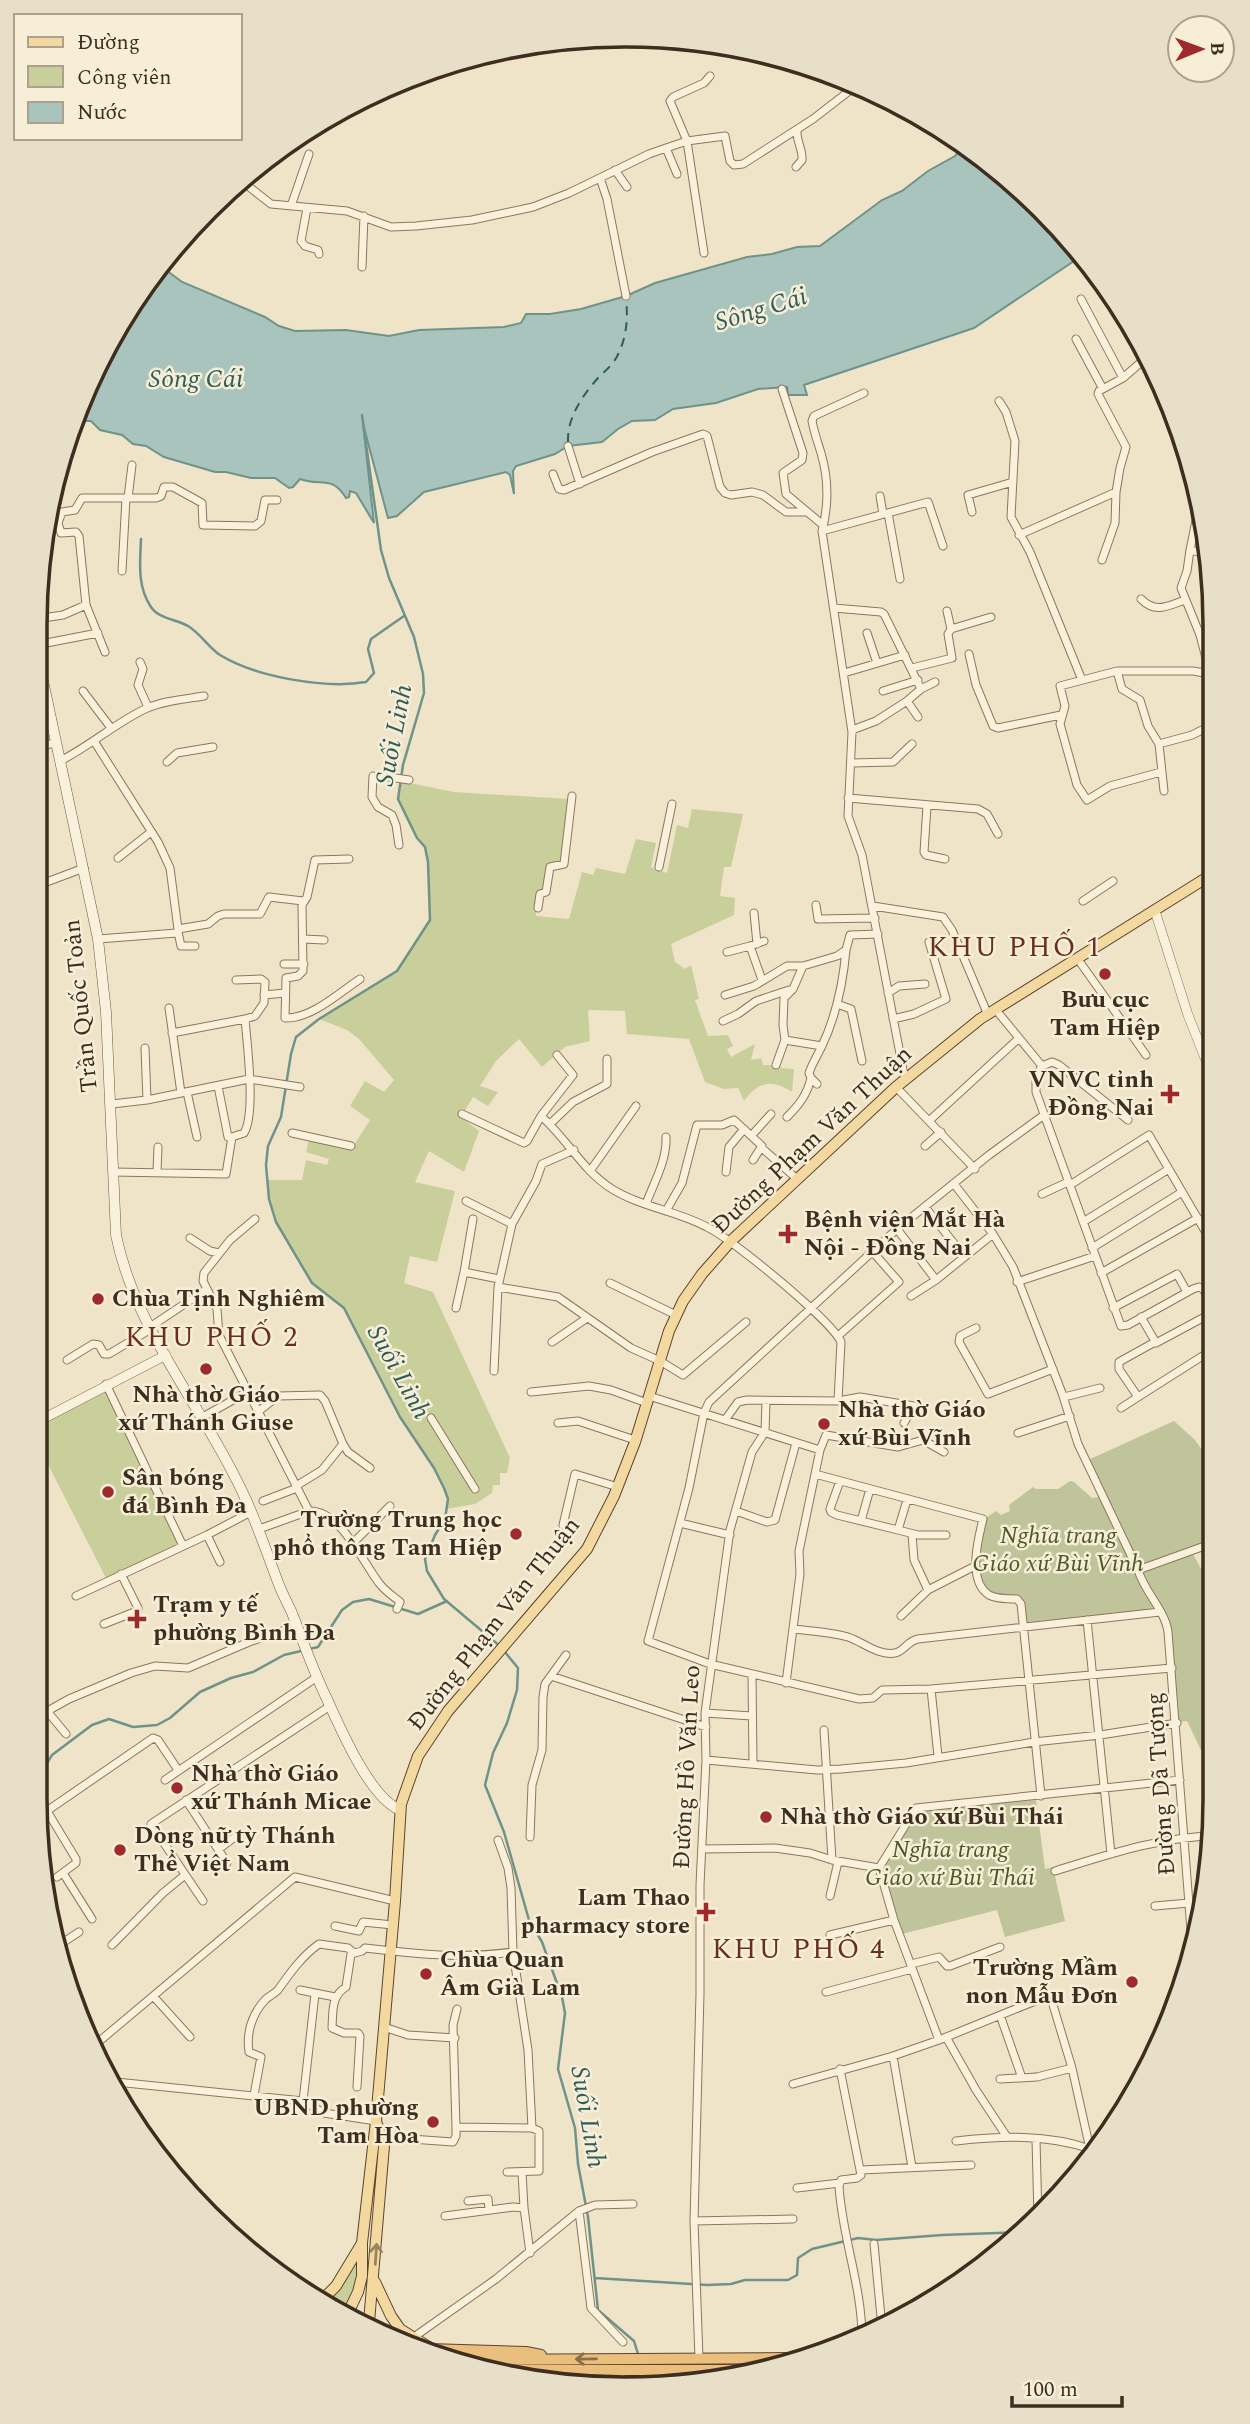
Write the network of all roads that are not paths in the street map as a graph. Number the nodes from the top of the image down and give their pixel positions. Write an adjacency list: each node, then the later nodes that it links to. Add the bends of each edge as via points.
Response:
1 (710, 76): 4 (street, via 670,101)
2 (848, 92): 3 (street)
3 (797, 130): 4 (street, via 734,165 725,136); 7 (street, via 802,160)
4 (687, 141): 5 (street); 16 (street)
5 (666, 148): 8 (street); 9 (street)
6 (309, 155): 13 (street)
7 (796, 167)
8 (615, 170): 10 (street); 12 (street)
9 (677, 174)
10 (600, 178): 15 (street, via 533,207 472,219 391,228); 19 (street)
11 (249, 187): 13 (street, via 271,204)
12 (627, 187)
13 (291, 206): 14 (street)
14 (307, 208): 15 (street); 17 (street, via 301,241)
15 (364, 216): 18 (street)
16 (704, 253)
17 (319, 254)
18 (362, 267)
19 (626, 296)
20 (1081, 299): 23 (street)
21 (1076, 339): 25 (street)
22 (1139, 363): 23 (street)
23 (1123, 377): 25 (street)
24 (782, 389): 37 (street, via 803,453 802,460 783,473 783,483 788,497)
25 (1103, 389): 33 (street, via 1098,397 1126,447)
26 (864, 393): 41 (street, via 813,418 828,489)
27 (999, 401): 31 (street, via 1014,435)
28 (568, 446): 32 (street)
29 (132, 464): 35 (street)
30 (553, 474): 32 (street, via 564,491)
31 (1013, 482): 38 (street, via 968,495); 43 (street, via 1011,517)
32 (580, 484): 37 (street, via 703,434 725,493 757,493 786,512)
33 (1116, 492): 43 (street); 47 (street, via 1115,523)
34 (880, 496): 39 (street)
35 (127, 498): 36 (street, via 156,498 164,487 173,487 202,503 204,525 257,526 265,500); 40 (street, via 82,498 76,509 62,512); 48 (street)
36 (277, 500)
37 (807, 512): 41 (street)
38 (972, 512)
39 (885, 514): 41 (street); 44 (street, via 928,502); 49 (street)
40 (58, 523): 52 (street, via 61,533 79,536)
41 (823, 528): 53 (street)
42 (1195, 528): 45 (street)
43 (1019, 535): 72 (street)
44 (943, 546)
45 (1190, 550): 46 (street); 51 (street, via 1181,588)
46 (1198, 552)
47 (1102, 560)
48 (122, 571)
49 (900, 579)
50 (1141, 599): 51 (street, via 1155,608)
51 (1185, 600): 61 (street)
52 (86, 605): 55 (street); 58 (street)
53 (834, 608): 64 (street, via 881,612); 69 (street)
54 (947, 611): 57 (street)
55 (47, 617)
56 (991, 617): 57 (street)
57 (951, 629): 67 (street, via 952,658)
58 (98, 633): 60 (street); 62 (street)
59 (867, 633): 66 (street)
60 (47, 645)
61 (1203, 647)
62 (105, 652)
63 (969, 654): 81 (street, via 993,726)
64 (905, 655): 66 (street); 67 (street)
65 (140, 662): 80 (street, via 143,669 138,685)
66 (877, 663): 69 (street)
67 (912, 668): 71 (street)
68 (1117, 671): 70 (street); 72 (street); 89 (street, via 1122,689 1140,700 1147,726)
69 (844, 673): 84 (street)
70 (1203, 674)
71 (918, 680): 74 (street); 76 (street)
72 (1082, 680): 81 (street, via 1060,686 1065,706)
73 (936, 682): 74 (street)
74 (921, 689): 78 (street)
75 (83, 691): 83 (street)
76 (883, 691)
77 (204, 696): 80 (street)
78 (908, 701): 82 (street); 84 (street)
79 (47, 706): 87 (main road, Trần Quốc Toản)
80 (148, 707): 83 (street)
81 (1061, 715): 95 (street, via 1077,785 1087,800 1110,786)
82 (918, 717)
83 (111, 728): 86 (street)
84 (852, 730): 94 (street)
85 (1203, 730): 89 (street)
86 (94, 741): 92 (street); 104 (street)
87 (55, 743): 90 (street); 92 (main road, Trần Quốc Toản)
88 (912, 744): 94 (street, via 893,762)
89 (1159, 744): 95 (street)
90 (47, 745)
91 (213, 747): 93 (street, via 177,753)
92 (60, 761): 111 (main road, Trần Quốc Toản)
93 (167, 762)
94 (851, 763): 101 (street)
95 (1161, 772): 99 (street)
96 (373, 776): 106 (street, via 372,797 392,815)
97 (390, 777): 98 (street)
98 (410, 780)
99 (1164, 790)
100 (572, 796): 119 (street, via 564,864 550,867 548,888 540,894)
101 (848, 797): 103 (street); 118 (street, via 848,816)
102 (672, 804): 110 (street)
103 (927, 806): 105 (street, via 984,810); 109 (street, via 924,852)
104 (151, 832): 107 (street); 123 (street, via 170,868)
105 (998, 834)
106 (399, 845)
107 (118, 858)
108 (349, 859): 115 (street, via 315,860)
109 (944, 859)
110 (659, 867)
111 (84, 869): 114 (street); 125 (main road, Trần Quốc Toản)
112 (1203, 880): 120 (main road, Đường Phạm Văn Thuận)
113 (1113, 881): 116 (street)
114 (47, 882)
115 (303, 901): 123 (street, via 269,897 260,914 223,914 208,924); 126 (street)
116 (1083, 901)
117 (816, 905): 122 (street, via 818,919)
118 (873, 906): 122 (street); 148 (street, via 943,916)
119 (538, 908)
120 (1155, 911): 133 (main road, Đường Phạm Văn Thuận); 157 (street)
121 (754, 913): 129 (street)
122 (875, 918): 124 (street)
123 (178, 930): 125 (street); 130 (street, via 181,946)
124 (877, 934): 131 (street, via 850,935); 143 (street)
125 (98, 939): 171 (main road, Trần Quốc Toản)
126 (304, 939): 127 (street); 135 (street)
127 (324, 940)
128 (929, 942): 150 (street, via 946,999)
129 (757, 944): 132 (street); 139 (street)
130 (195, 946)
131 (846, 950): 136 (street); 146 (street)
132 (727, 952)
133 (1077, 958): 148 (main road, Đường Phạm Văn Thuận); 159 (street)
134 (284, 964): 135 (street)
135 (304, 964): 142 (street, via 302,974 286,978)
136 (803, 966): 139 (street, via 787,966); 141 (street)
137 (360, 979): 142 (street, via 296,1018 285,1018)
138 (236, 980): 144 (street, via 263,980)
139 (762, 980): 145 (street)
140 (925, 984): 143 (street, via 899,986)
141 (793, 989): 151 (street, via 756,1001); 154 (street, via 783,1002)
142 (285, 993): 144 (street)
143 (888, 993): 150 (street)
144 (264, 995): 149 (street, via 258,1013)
145 (725, 995)
146 (837, 1004): 155 (street); 161 (street, via 851,1009)
147 (169, 1008): 152 (street)
148 (992, 1012): 153 (street); 165 (main road, Đường Phạm Văn Thuận)
149 (245, 1018): 152 (street); 164 (street)
150 (893, 1019): 165 (street)
151 (723, 1021)
152 (172, 1033): 169 (street)
153 (1018, 1039): 163 (street); 178 (street)
154 (785, 1040): 155 (street); 162 (street)
155 (822, 1046): 177 (street, via 808,1073 814,1081)
156 (145, 1048): 170 (street)
157 (1203, 1051)
158 (557, 1055): 176 (street, via 573,1075)
159 (1146, 1055)
160 (607, 1059): 180 (street, via 607,1084 573,1102)
161 (862, 1061)
162 (776, 1065)
163 (1042, 1066): 175 (street, via 1036,1076 1036,1092); 179 (street, via 1059,1065)
164 (249, 1079): 166 (street); 167 (street); 186 (street, via 248,1125 244,1133)
165 (905, 1080): 168 (main road, Đường Phạm Văn Thuận)
166 (218, 1086): 169 (street); 186 (street, via 228,1137)
167 (296, 1086)
168 (896, 1087): 178 (street); 200 (main road, Đường Phạm Văn Thuận)
169 (184, 1093): 170 (street); 185 (street)
170 (147, 1100): 171 (street)
171 (112, 1104): 197 (main road, Trần Quốc Toản)
172 (636, 1106): 196 (street)
173 (462, 1114): 176 (street, via 524,1143)
174 (771, 1114): 184 (street)
175 (1044, 1115): 194 (street); 201 (street)
176 (541, 1116): 180 (street)
177 (787, 1117)
178 (930, 1120): 182 (street)
179 (1128, 1120)
180 (550, 1124): 192 (street)
181 (744, 1129): 184 (street); 199 (street, via 729,1147); 208 (street, via 732,1119 722,1125 697,1125 682,1183)
182 (941, 1132): 189 (street); 194 (street)
183 (292, 1133): 188 (street)
184 (751, 1136): 191 (street)
185 (197, 1137)
186 (232, 1137): 198 (street, via 226,1174)
187 (666, 1137): 206 (street, via 666,1150)
188 (351, 1146)
189 (925, 1146)
190 (158, 1147): 198 (street)
191 (762, 1148): 193 (street); 200 (street)
192 (574, 1150): 196 (street); 213 (street, via 542,1164)
193 (753, 1160)
194 (975, 1168): 202 (street)
195 (1169, 1170): 201 (street, via 1149,1135); 203 (street); 212 (street)
196 (590, 1171): 206 (street, via 613,1189)
197 (113, 1172): 198 (street); 241 (main road, Trần Quốc Toản, via 121,1259)
198 (157, 1172)
199 (726, 1172)
200 (797, 1179): 218 (main road, Đường Phạm Văn Thuận)
201 (1069, 1183): 204 (street); 212 (street)
202 (954, 1184): 207 (street); 216 (street, Đường Dã Tượng)
203 (1182, 1192): 209 (street); 220 (street)
204 (1042, 1194)
205 (466, 1201): 213 (street)
206 (646, 1204): 208 (street)
207 (925, 1207): 215 (street); 222 (street)
208 (666, 1211): 218 (street)
209 (1198, 1218): 214 (street); 224 (street)
210 (255, 1219): 221 (street)
211 (473, 1219): 223 (street)
212 (1083, 1222): 220 (street)
213 (512, 1224): 227 (street)
214 (1203, 1227)
215 (897, 1229): 219 (street); 225 (street)
216 (993, 1234): 222 (street); 226 (street, Đường Dã Tượng)
217 (190, 1238): 221 (street)
218 (731, 1241): 234 (street); 236 (main road, Đường Phạm Văn Thuận, via 692,1287)
219 (872, 1251): 234 (street); 243 (street, via 899,1282)
220 (1093, 1252): 224 (street); 226 (street)
221 (219, 1253): 229 (street, via 204,1273)
222 (964, 1256): 225 (street)
223 (464, 1272): 227 (street); 233 (street)
224 (1101, 1273): 235 (street)
225 (936, 1280): 232 (street)
226 (1017, 1282): 250 (street, Đường Dã Tượng)
227 (498, 1283): 238 (street, via 558,1297); 251 (street)
228 (610, 1283): 236 (street)
229 (207, 1289): 241 (street); 254 (street, via 216,1309 219,1335)
230 (1203, 1289): 231 (street)
231 (1187, 1292): 235 (street, via 1177,1274); 237 (street)
232 (911, 1296)
233 (456, 1308)
234 (810, 1308): 243 (street); 263 (street, via 722,1388)
235 (1113, 1308): 237 (street, via 1123,1326)
236 (676, 1315): 249 (main road, Đường Phạm Văn Thuận)
237 (1141, 1317): 245 (street)
238 (587, 1318): 244 (street); 249 (street, via 631,1348)
239 (1203, 1318): 245 (street)
240 (746, 1322): 249 (street, via 685,1375)
241 (150, 1328): 246 (main road, Trần Quốc Toản); 248 (street, via 109,1354 93,1344)
242 (976, 1328): 250 (street, via 960,1336 959,1342 988,1394)
243 (838, 1336): 260 (street, via 842,1348)
244 (552, 1342)
245 (1155, 1342): 257 (street, via 1119,1362)
246 (166, 1355): 252 (street); 266 (main road, Trần Quốc Toản)
247 (1203, 1356): 257 (street)
248 (68, 1360)
249 (660, 1361): 258 (main road, Đường Phạm Văn Thuận)
250 (1054, 1369): 256 (street, Đường Dã Tượng)
251 (494, 1371)
252 (106, 1384): 264 (street); 301 (street)
253 (1100, 1388): 256 (street)
254 (249, 1391): 262 (street); 266 (street)
255 (531, 1392): 258 (street, via 589,1386)
256 (1064, 1397): 265 (street, Đường Dã Tượng)
257 (1138, 1397): 261 (street)
258 (648, 1399): 263 (street); 273 (main road, Đường Phạm Văn Thuận)
259 (766, 1401): 260 (street); 268 (street, via 738,1402); 271 (street)
260 (838, 1401): 270 (street, via 860,1397 914,1406)
261 (1121, 1408)
262 (259, 1411): 275 (street, via 278,1396 320,1395); 281 (street)
263 (704, 1413): 268 (street); 292 (street)
264 (47, 1416)
265 (1070, 1416): 272 (street); 305 (street, Đường Dã Tượng, via 1078,1444)
266 (201, 1418): 290 (main road, Trần Quốc Toản)
267 (431, 1418): 283 (street)
268 (725, 1420): 271 (street)
269 (558, 1423): 273 (street, via 578,1420)
270 (904, 1423)
271 (765, 1432): 274 (street); 289 (street, Đường Hồ Văn Leo, via 752,1452)
272 (1017, 1433)
273 (635, 1440): 282 (main road, Đường Phạm Văn Thuận)
274 (796, 1443): 276 (street); 289 (street, via 775,1520 767,1522)
275 (343, 1444): 278 (street); 281 (street, via 322,1471)
276 (820, 1450): 277 (street, via 826,1435 898,1447 923,1440); 279 (street)
277 (944, 1452)
278 (370, 1468)
279 (816, 1474): 280 (street); 316 (street, via 799,1551)
280 (840, 1481): 284 (street); 291 (street, via 831,1512)
281 (296, 1487): 286 (street); 288 (street)
282 (618, 1487): 293 (street, via 575,1474); 347 (main road, Đường Phạm Văn Thuận, via 587,1549 424,1745)
283 (475, 1489)
284 (870, 1489): 285 (street); 291 (street)
285 (906, 1500): 295 (street); 304 (street, via 983,1519)
286 (263, 1501)
287 (390, 1506): 300 (street)
288 (309, 1511): 294 (street); 300 (street, via 326,1516)
289 (736, 1511): 298 (street, Đường Hồ Văn Leo)
290 (251, 1512): 294 (main road, Trần Quốc Toản); 297 (street)
291 (861, 1521): 295 (street)
292 (680, 1523): 298 (street); 318 (street, via 648,1641)
293 (563, 1525)
294 (259, 1529): 314 (main road, Trần Quốc Toản)
295 (898, 1530): 296 (street)
296 (912, 1534): 299 (street); 307 (street, via 914,1560)
297 (206, 1535): 301 (street); 303 (street)
298 (730, 1535): 318 (street, Đường Hồ Văn Leo)
299 (946, 1535)
300 (353, 1543): 309 (street, via 379,1582 399,1600)
301 (183, 1546): 306 (street)
302 (1203, 1547): 305 (street)
303 (220, 1562)
304 (975, 1566): 307 (street); 315 (street, via 988,1594 1019,1601)
305 (1139, 1570): 310 (street, Đường Dã Tượng)
306 (121, 1574): 308 (street); 313 (street, via 137,1611)
307 (928, 1590): 311 (street)
308 (76, 1596)
309 (398, 1607)
310 (1160, 1612): 312 (street); 319 (street, Đường Dã Tượng, via 1167,1623)
311 (901, 1616)
312 (1087, 1620): 315 (street); 322 (street)
313 (104, 1624)
314 (297, 1626): 323 (main road, Trần Quốc Toản); 328 (street, via 188,1668 155,1666 131,1673)
315 (1023, 1626): 316 (street, via 910,1640 894,1653 839,1635); 324 (street)
316 (793, 1629): 325 (street)
317 (566, 1655): 321 (street)
318 (710, 1664): 320 (street); 329 (street, Đường Hồ Văn Leo)
319 (1172, 1668): 322 (street); 331 (street, Đường Dã Tượng)
320 (751, 1675): 325 (street); 330 (street)
321 (551, 1676): 332 (street); 351 (street, via 543,1698 542,1750 532,1785)
322 (1093, 1676): 324 (street); 335 (street)
323 (317, 1677): 327 (main road, Trần Quốc Toản); 340 (street)
324 (1029, 1681): 326 (street); 336 (street)
325 (786, 1683): 326 (street, via 859,1699 873,1698 882,1690)
326 (931, 1689): 337 (street)
327 (330, 1706): 346 (street); 347 (main road, Trần Quốc Toản, via 375,1787)
328 (47, 1711): 334 (street)
329 (705, 1713): 330 (street); 332 (street, Đường Hồ Văn Leo)
330 (752, 1716): 339 (street)
331 (1177, 1723): 335 (street); 343 (street, Đường Dã Tượng)
332 (706, 1727): 338 (street, Đường Hồ Văn Leo)
333 (824, 1730): 341 (street)
334 (66, 1734)
335 (1100, 1735): 336 (street); 344 (street)
336 (1034, 1742): 337 (street); 345 (street)
337 (938, 1756): 341 (street)
338 (706, 1760): 339 (street); 355 (street, Đường Hồ Văn Leo)
339 (753, 1764): 341 (street)
340 (178, 1770): 342 (street); 348 (street, via 153,1738)
341 (827, 1770): 357 (street)
342 (164, 1780)
343 (1180, 1780): 344 (street); 352 (street, Đường Dã Tượng)
344 (1106, 1789): 345 (street); 356 (street)
345 (1041, 1796): 359 (street, via 916,1808)
346 (186, 1800): 354 (street); 361 (street, via 151,1824)
347 (400, 1810): 364 (main road, Đường Phạm Văn Thuận)
348 (47, 1811): 368 (street, via 76,1859 60,1875)
349 (236, 1836): 354 (street)
350 (1202, 1836): 352 (street)
351 (530, 1837)
352 (1183, 1837): 356 (street); 365 (street, Đường Dã Tượng)
353 (498, 1840): 379 (street, via 511,1888)
354 (219, 1849): 358 (street)
355 (702, 1849): 357 (street, via 775,1848); 427 (street, Đường Hồ Văn Leo)
356 (1111, 1854): 360 (street)
357 (835, 1861): 359 (street); 362 (street)
358 (227, 1863)
359 (878, 1868): 369 (street)
360 (1055, 1871)
361 (185, 1875): 363 (street); 375 (street)
362 (830, 1896)
363 (203, 1901)
364 (396, 1901): 370 (main road, Đường Phạm Văn Thuận); 384 (street, via 295,1877)
365 (1189, 1903): 366 (street); 367 (street, Đường Dã Tượng)
366 (1155, 1906)
367 (1192, 1914)
368 (92, 1919)
369 (894, 1920): 373 (street); 380 (street)
370 (393, 1925): 371 (street, via 363,1922 356,1932); 377 (main road, Đường Phạm Văn Thuận)
371 (335, 1926)
372 (79, 1932): 374 (street)
373 (830, 1935)
374 (65, 1941)
375 (112, 1945)
376 (1000, 1947): 380 (street, via 950,1966 939,1957)
377 (391, 1951): 378 (street, via 365,1948); 379 (street, via 431,1956); 388 (main road, Đường Phạm Văn Thuận)
378 (353, 1952): 385 (street, via 346,1987); 401 (street, via 319,1944 257,2009 248,2046 249,2052 261,2057)
379 (513, 1952): 405 (street, via 528,2050)
380 (912, 1967): 382 (street); 391 (street)
381 (300, 1990): 383 (street)
382 (826, 1992)
383 (315, 1994): 385 (street); 402 (street)
384 (154, 1997): 389 (street); 392 (street)
385 (335, 1997): 400 (street, via 332,2028 360,2036)
386 (457, 2009): 390 (street)
387 (1000, 2015): 391 (street); 394 (street, via 1050,1995); 396 (street)
388 (384, 2027): 390 (street, via 408,2035); 403 (main road, Đường Phạm Văn Thuận)
389 (190, 2037)
390 (455, 2038): 404 (street)
391 (942, 2038): 393 (street); 407 (street)
392 (100, 2040)
393 (893, 2056): 395 (street); 413 (street)
394 (1072, 2068): 396 (street); 410 (street)
395 (841, 2069): 399 (street); 414 (street)
396 (1022, 2078): 397 (street)
397 (1000, 2079)
398 (122, 2083): 401 (street)
399 (793, 2084)
400 (357, 2087)
401 (254, 2095): 402 (street)
402 (303, 2101): 403 (street, via 324,2113)
403 (376, 2121): 406 (main road, Đường Phạm Văn Thuận); 428 (main road, Đường Phạm Văn Thuận)
404 (456, 2127): 405 (street); 406 (street, via 453,2142)
405 (531, 2128): 416 (street, via 539,2131 539,2171)
406 (383, 2137): 431 (main road, Đường Phạm Văn Thuận, one-way to 406)
407 (1007, 2137): 408 (street); 409 (street)
408 (1036, 2139): 411 (street); 421 (street)
409 (956, 2141)
410 (1089, 2143)
411 (1085, 2148)
412 (971, 2165): 413 (street)
413 (912, 2167): 414 (street)
414 (861, 2170): 417 (street, via 860,2177)
415 (507, 2172): 416 (street)
416 (522, 2172): 422 (street)
417 (839, 2183): 418 (street); 436 (street)
418 (797, 2188)
419 (468, 2201): 423 (street, via 488,2199)
420 (633, 2204): 424 (street, via 595,2205)
421 (1038, 2204)
422 (524, 2208): 423 (street); 430 (street)
423 (489, 2210): 425 (street)
424 (579, 2211): 430 (street); 439 (street, via 591,2308)
425 (445, 2216)
426 (793, 2218): 427 (street)
427 (694, 2221): 441 (street, Đường Hồ Văn Leo)
428 (362, 2243): 432 (main road); 433 (main road, Đường Phạm Văn Thuận, via 360,2283)
429 (874, 2245): 435 (street)
430 (530, 2253): 438 (street)
431 (374, 2281): 434 (main road, Đường Phạm Văn Thuận); 437 (main road, via 400,2329)
432 (328, 2294)
433 (350, 2307)
434 (370, 2317)
435 (881, 2317)
436 (862, 2326)
437 (413, 2336)
438 (414, 2337)
439 (623, 2342)
440 (451, 2350): 444 (highway, via 526,2352)
441 (699, 2358): 442 (highway); 444 (highway, one-way to 444, via 622,2359)
442 (771, 2358)
443 (509, 2365): 444 (highway)
444 (548, 2369): 446 (highway)
445 (711, 2370): 447 (highway)
446 (621, 2371): 447 (highway); 449 (street)
447 (657, 2371): 448 (street)
448 (656, 2376)
449 (621, 2377)

